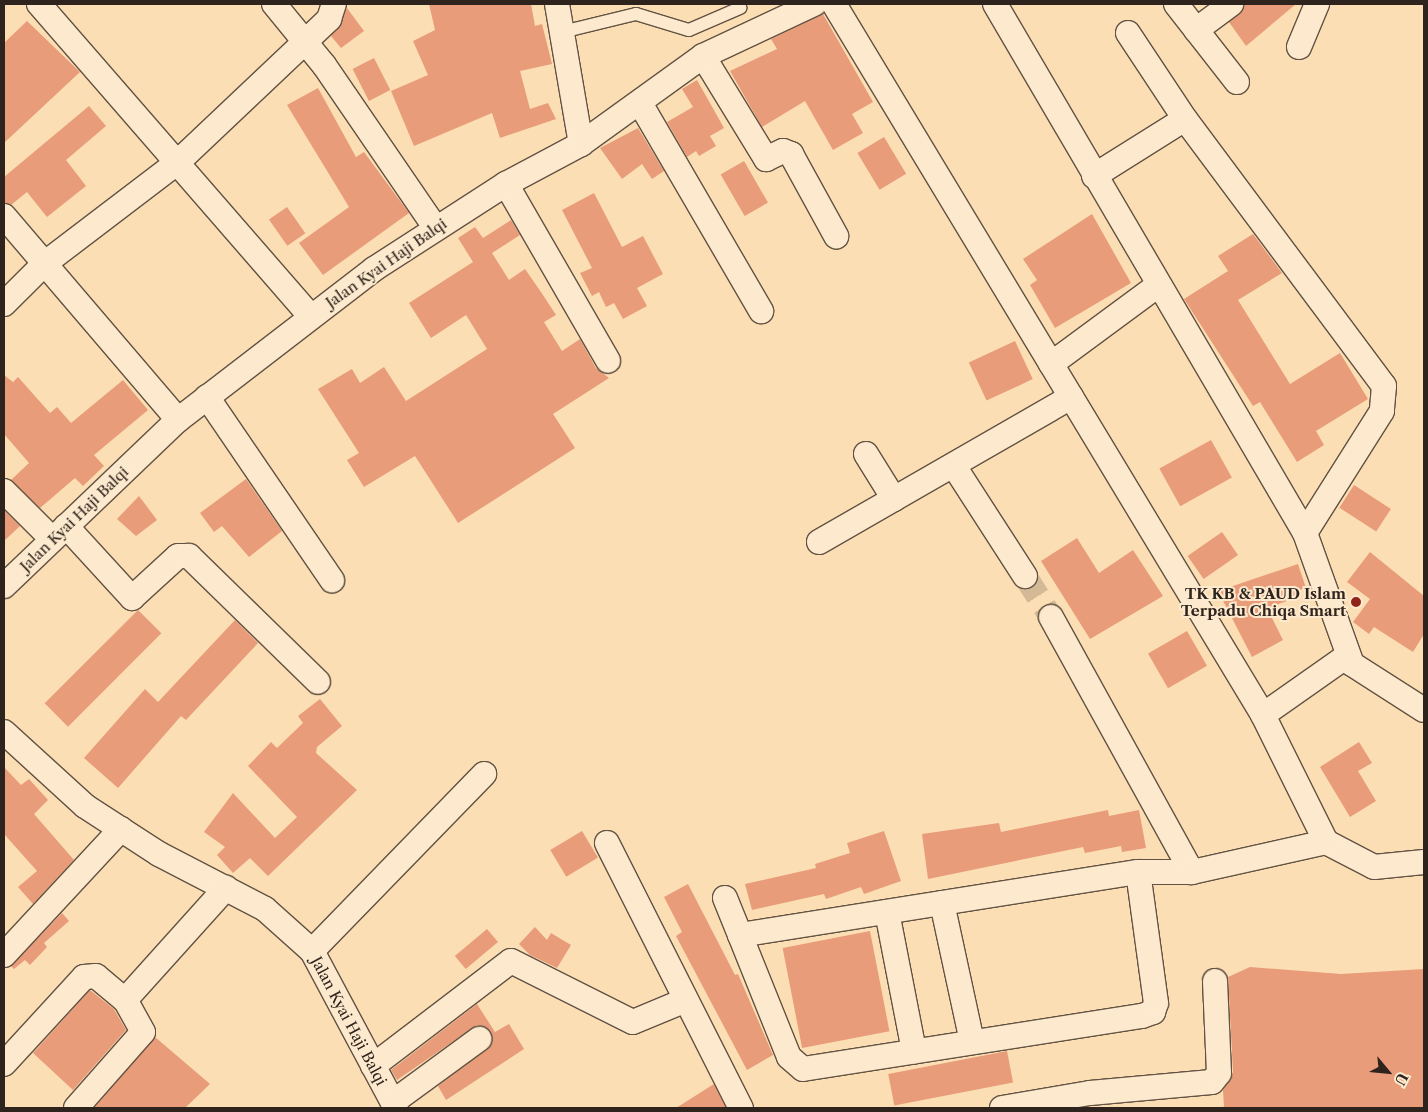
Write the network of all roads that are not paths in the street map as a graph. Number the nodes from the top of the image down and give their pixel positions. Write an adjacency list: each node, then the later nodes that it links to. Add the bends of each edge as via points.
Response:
1 (39, 4): 22 (street)
2 (274, 4): 15 (street)
3 (334, 4): 15 (street, via 329,19)
4 (557, 4): 13 (street)
5 (814, 4): 17 (street, Jalan Kyai Haji Balqi)
6 (834, 4): 34 (street)
7 (995, 4): 23 (street)
8 (1176, 4): 12 (street)
9 (1231, 4): 12 (street)
10 (1317, 4): 16 (street)
11 (740, 8): 13 (lane, via 689,30 636,14)
12 (1196, 30): 18 (street)
13 (562, 32): 21 (street)
14 (1128, 33): 20 (street)
15 (303, 40): 22 (street); 26 (street)
16 (1299, 47)
17 (704, 56): 19 (street, Jalan Kyai Haji Balqi); 27 (street, via 766,159 783,151 791,154)
18 (1237, 82)
19 (640, 103): 21 (street, Jalan Kyai Haji Balqi); 31 (street)
20 (1185, 119): 23 (street); 43 (street, via 1384,386 1382,411)
21 (581, 144): 24 (street, Jalan Kyai Haji Balqi)
22 (179, 161): 28 (street); 32 (street)
23 (1094, 176): 29 (street)
24 (506, 184): 26 (street, Jalan Kyai Haji Balqi); 33 (street)
25 (4, 216): 28 (street)
26 (436, 228): 32 (street, Jalan Kyai Haji Balqi)
27 (836, 236)
28 (44, 264): 30 (street); 37 (street)
29 (1158, 285): 34 (street); 43 (street)
30 (4, 304)
31 (760, 311)
32 (310, 316): 35 (street, Jalan Kyai Haji Balqi)
33 (608, 361)
34 (1051, 364): 36 (street)
35 (207, 397): 37 (street, Jalan Kyai Haji Balqi); 46 (street)
36 (1071, 397): 39 (street); 52 (street)
37 (178, 420): 42 (street, Jalan Kyai Haji Balqi)
38 (866, 454): 41 (street)
39 (954, 466): 41 (street); 45 (street)
40 (4, 491): 42 (street)
41 (894, 499): 44 (street)
42 (59, 532): 47 (street, Jalan Kyai Haji Balqi); 50 (street, via 132,598 178,556 189,556)
43 (1305, 534): 49 (street)
44 (818, 542)
45 (1025, 576)
46 (332, 580)
47 (4, 586)
48 (1050, 617): 60 (street)
49 (1347, 656): 51 (street, via 1358,670); 52 (street)
50 (318, 682)
51 (1424, 710)
52 (1263, 715): 56 (street)
53 (4, 732): 55 (street, Jalan Kyai Haji Balqi, via 85,806)
54 (484, 774): 66 (street)
55 (121, 829): 61 (street, Jalan Kyai Haji Balqi, via 159,854); 67 (street)
56 (1326, 842): 58 (street, via 1374,868); 60 (street)
57 (607, 843): 70 (street)
58 (1424, 862)
59 (1138, 872): 60 (street); 63 (street); 72 (street, via 1156,1003 1153,1012)
60 (1192, 872)
61 (226, 888): 66 (street, Jalan Kyai Haji Balqi, via 270,912); 69 (street)
62 (725, 898): 65 (street)
63 (942, 903): 64 (street); 72 (street)
64 (887, 912): 65 (street); 73 (street)
65 (740, 935): 73 (street, via 789,1057 804,1069)
66 (312, 951): 75 (street, Jalan Kyai Haji Balqi)
67 (4, 955)
68 (1215, 981): 79 (street, via 1219,1073 1212,1082 1090,1093)
69 (125, 1000): 74 (street, via 96,976 84,977); 77 (street, via 143,1032)
70 (686, 1000): 75 (street, via 632,1022 522,963 511,961); 78 (street)
71 (479, 1039): 76 (street)
72 (972, 1042): 73 (street)
73 (914, 1051)
74 (4, 1064)
75 (374, 1066): 76 (street, Jalan Kyai Haji Balqi)
76 (394, 1105)
77 (76, 1108)
78 (741, 1108)
79 (1002, 1108)

